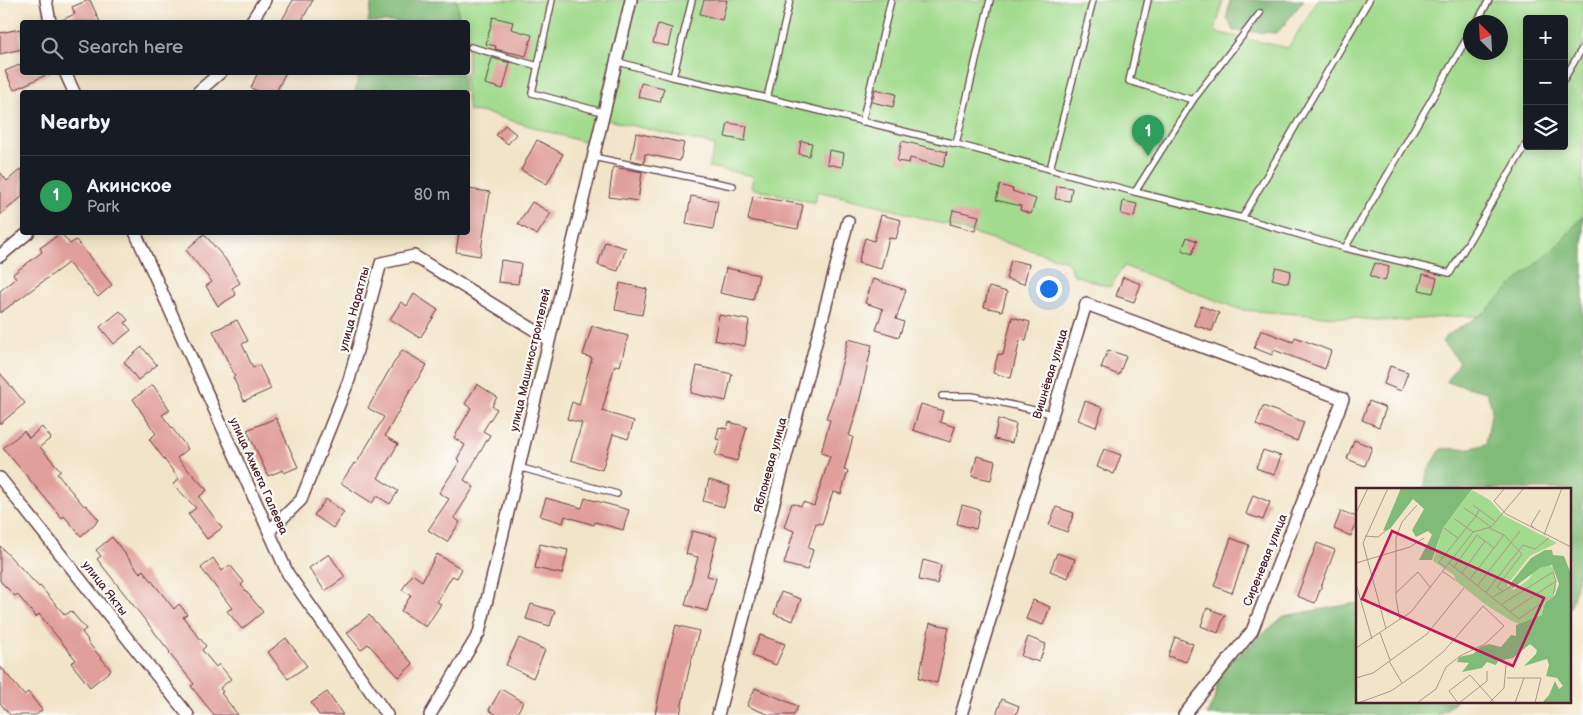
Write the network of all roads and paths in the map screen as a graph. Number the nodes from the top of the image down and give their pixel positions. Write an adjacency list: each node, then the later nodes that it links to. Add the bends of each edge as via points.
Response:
1 (46, 0): 15 (street)
2 (265, 0): 16 (street)
3 (552, 0): 21 (lane)
4 (630, 0): 20 (street, улица Машиностроителей)
5 (692, 0): 25 (lane)
6 (790, 0): 28 (lane)
7 (891, 0): 31 (lane)
8 (990, 0): 32 (lane)
9 (1093, 0): 35 (lane)
10 (1148, 0): 29 (lane, via 1129,81)
11 (1369, 0): 38 (lane)
12 (1489, 0): 14 (lane)
13 (1260, 13): 29 (lane)
14 (1480, 15)
15 (50, 20)
16 (252, 20)
17 (1463, 45): 42 (lane)
18 (471, 47): 21 (lane)
19 (1583, 48): 22 (lane)
20 (615, 61): 25 (lane); 30 (street, улица Машиностроителей)
21 (538, 66): 30 (lane, via 532,93)
22 (1568, 72)
23 (66, 75): 26 (street)
24 (218, 75): 27 (street)
25 (673, 77): 28 (lane)
26 (73, 90)
27 (200, 90)
28 (767, 98): 31 (lane)
29 (1193, 100): 37 (lane)
30 (602, 112): 34 (street, улица Машиностроителей)
31 (862, 122): 32 (lane)
32 (956, 144): 35 (lane)
33 (1523, 150): 42 (lane, via 1450,272)
34 (592, 157): 36 (lane); 44 (street, улица Машиностроителей)
35 (1050, 169): 37 (lane)
36 (732, 186)
37 (1135, 192): 38 (lane)
38 (1242, 218): 42 (lane)
39 (848, 221): 55 (street, Яблоневая улица)
40 (25, 235): 43 (street)
41 (136, 235): 51 (street, улица Ахмета Галеева)
42 (1345, 248)
43 (0, 256)
44 (549, 339): 48 (street, улица Машиностроителей); 51 (street, улица Наратлы, via 414,256 381,263 349,380 301,500)
45 (942, 396): 47 (lane, via 972,396)
46 (1343, 399): 47 (street, Вишнёвая улица, via 1086,304); 57 (street, Сиреневая улица, via 1252,631)
47 (1052, 414): 56 (street, Вишнёвая улица)
48 (518, 467): 50 (lane); 54 (street, улица Машиностроителей, via 478,633)
49 (0, 478): 52 (street, улица Якты)
50 (618, 494)
51 (269, 531): 53 (street, улица Ахмета Галеева, via 288,574)
52 (188, 715)
53 (387, 715)
54 (430, 715)
55 (718, 715)
56 (961, 715)
57 (1184, 715)

